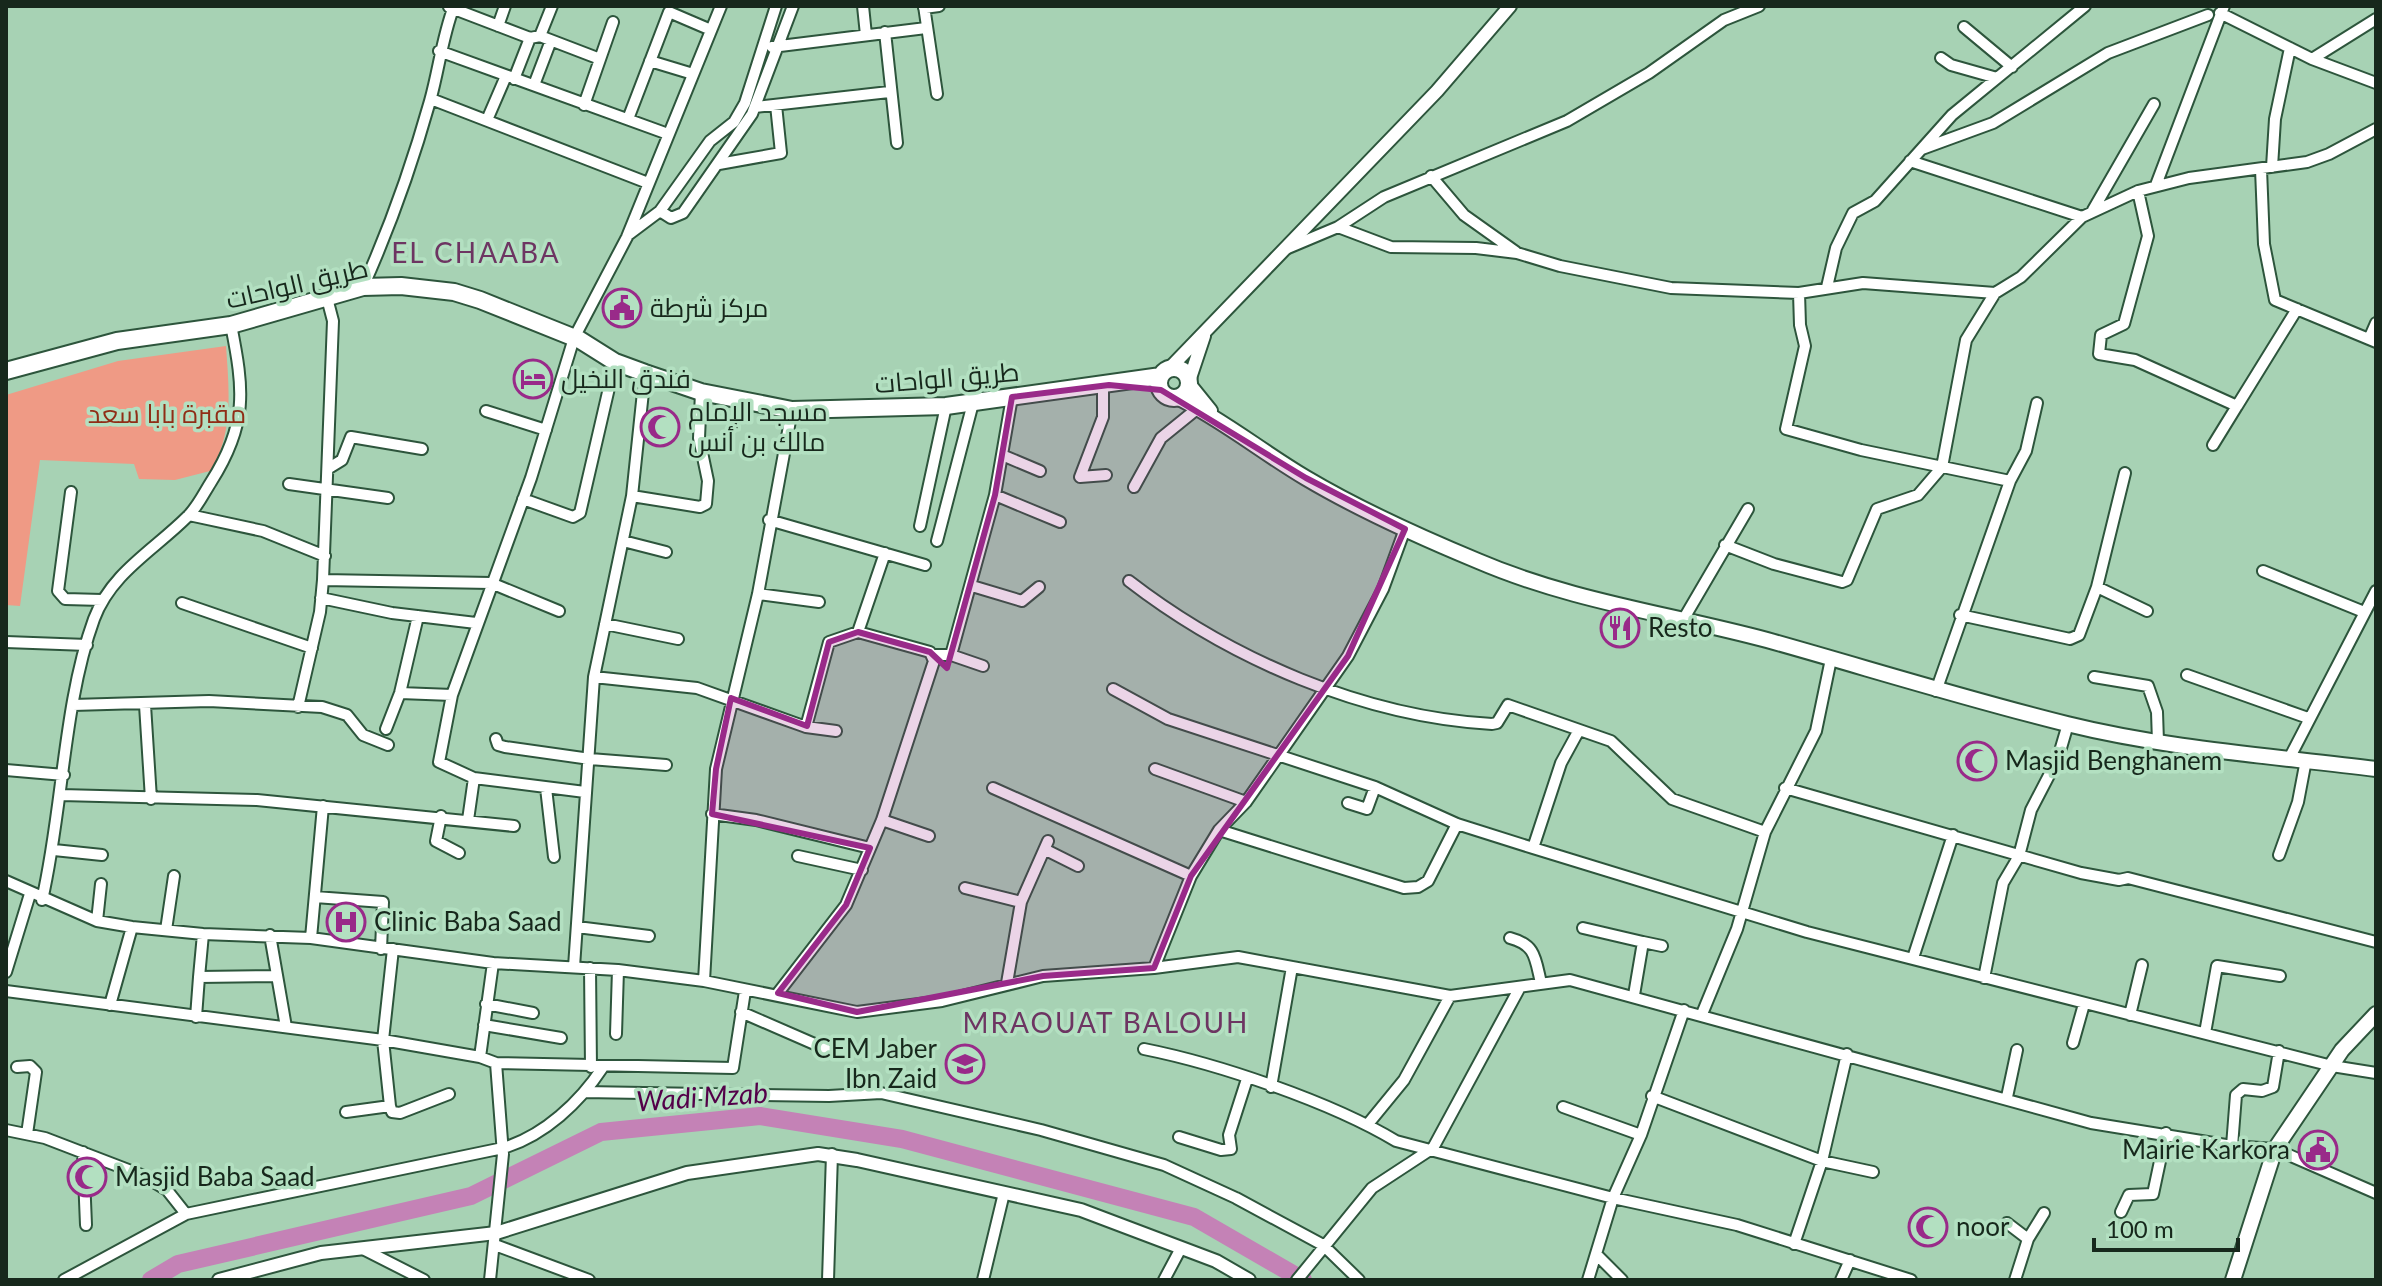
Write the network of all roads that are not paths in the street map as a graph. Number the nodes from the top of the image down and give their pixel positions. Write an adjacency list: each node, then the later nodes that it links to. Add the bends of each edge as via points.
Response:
1 (505, 6): 16 (street)
2 (552, 6): 22 (street)
3 (721, 6): 19 (street)
4 (776, 6): 25 (street)
5 (793, 6): 23 (street)
6 (863, 6): 21 (street)
7 (939, 6): 12 (street)
8 (1510, 6): 61 (street)
9 (1759, 6): 53 (street, via 1724,20 1567,121)
10 (2085, 6): 31 (street)
11 (451, 7): 16 (street); 26 (street)
12 (924, 7): 18 (street)
13 (2214, 13): 24 (street); 49 (street, via 2108,53 1993,123); 55 (street, via 2181,127)
14 (2376, 19): 29 (street)
15 (613, 22): 28 (street)
16 (498, 26): 22 (street)
17 (1964, 27): 31 (street)
18 (926, 28): 20 (street); 38 (street)
19 (711, 30): 30 (street, via 670,11); 32 (street)
20 (885, 32): 21 (street); 37 (street)
21 (866, 35): 23 (street)
22 (540, 39): 28 (street); 33 (street); 36 (street)
23 (777, 47): 25 (street); 43 (street)
24 (2290, 48): 29 (street); 52 (street)
25 (762, 49): 57 (street, via 734,122 710,141)
26 (439, 51): 33 (street); 39 (street)
27 (1941, 58): 34 (street)
28 (600, 59): 41 (street)
29 (2312, 59): 35 (street)
30 (650, 61): 32 (street); 44 (street)
31 (2012, 67): 34 (street)
32 (693, 74): 47 (street)
33 (510, 77): 36 (street); 45 (street)
34 (1997, 78): 49 (street)
35 (2376, 83)
36 (534, 85): 41 (street)
37 (889, 92): 42 (street); 48 (street)
38 (937, 94)
39 (431, 99): 45 (street); 63 (street)
40 (2154, 104): 58 (street)
41 (584, 105): 44 (street)
42 (776, 105): 43 (street); 51 (street, via 781,153)
43 (755, 107): 51 (street)
44 (628, 119): 47 (street)
45 (487, 120): 54 (street)
46 (2376, 129): 52 (street, via 2329,154)
47 (668, 134): 54 (street)
48 (897, 143)
49 (1920, 149): 50 (street)
50 (1910, 161): 58 (street); 64 (street, via 1875,201 1853,213 1836,248)
51 (719, 164): 57 (street, via 680,216 671,218)
52 (2266, 168): 55 (street); 68 (street, via 2260,210 2272,295)
53 (1431, 176): 59 (street, via 1367,205); 62 (street, via 1464,215)
54 (648, 183): 60 (street)
55 (2156, 185): 56 (street)
56 (2138, 191): 58 (street); 85 (street, via 2146,250 2124,324 2107,330 2096,350 2103,356 2135,360)
57 (660, 211): 60 (street)
58 (2088, 214): 66 (street, via 2021,277)
59 (1338, 227): 61 (street); 62 (street, via 1391,247)
60 (627, 237): 72 (street)
61 (1288, 248): 71 (street)
62 (1517, 253): 65 (street, via 1671,288)
63 (363, 287): 67 (main road, طريق الواحات); 72 (main road, طريق الواحات, via 454,292)
64 (1827, 287): 65 (street); 66 (street, via 1863,283)
65 (1799, 293): 94 (street, via 1805,346 1786,429)
66 (1995, 293): 94 (street, via 1966,340)
67 (327, 298): 70 (main road, طريق الواحات); 95 (street, via 333,321)
68 (2297, 309): 73 (street); 85 (street)
69 (2376, 323): 73 (street)
70 (231, 325): 75 (main road, طريق الواحات, via 117,341); 109 (street, via 242,379 236,437)
71 (1205, 333): 77 (street); 79 (street)
72 (574, 338): 74 (main road, طريق الواحات); 90 (street)
73 (2373, 340)
74 (615, 362): 76 (main road, طريق الواحات); 107 (street, via 580,513 573,517)
75 (6, 371)
76 (645, 373): 80 (main road, طريق الواحات); 105 (street)
77 (1163, 379): 78 (main road, طريق الواحات); 79 (main road); 79 (main road, via 1181,370)
78 (1106, 385): 81 (main road, طريق الواحات); 98 (street, via 1103,417 1080,477)
79 (1185, 388): 86 (main road); 89 (main road)
80 (701, 392): 87 (main road, طريق الواحات); 105 (street, via 699,438 708,481 706,504)
81 (1012, 397): 82 (main road, طريق الواحات); 93 (street)
82 (973, 403): 84 (main road, طريق الواحات); 115 (street)
83 (2037, 403): 99 (street, via 2026,451)
84 (946, 406): 87 (main road, طريق الواحات); 112 (street)
85 (2237, 406): 91 (street)
86 (1198, 408): 89 (main road); 101 (street, via 1161,438)
87 (792, 410): 110 (street)
88 (486, 411): 90 (street)
89 (1217, 418): 113 (main road, via 1306,478)
90 (546, 430): 107 (street)
91 (2213, 445)
92 (422, 449): 95 (street, via 351,437 342,460)
93 (1002, 455): 96 (street); 104 (street)
94 (1942, 467): 99 (street); 116 (street, via 1918,495 1877,509 1845,581 1774,564)
95 (329, 468): 103 (street)
96 (1040, 471)
97 (2125, 473): 127 (street)
98 (1106, 475)
99 (2010, 481): 137 (street)
100 (289, 484): 103 (street)
101 (1134, 487)
102 (71, 492): 131 (street, via 58,591 65,599)
103 (328, 492): 106 (street); 119 (street)
104 (995, 495): 111 (street); 125 (street)
105 (632, 496): 114 (street)
106 (388, 498)
107 (523, 499): 124 (street)
108 (1748, 509): 116 (street)
109 (189, 515): 119 (street, via 263,531); 131 (street, via 131,565)
110 (769, 520): 118 (street); 129 (street)
111 (1060, 522)
112 (920, 526)
113 (1405, 529): 139 (main road, via 1568,594); 154 (street, via 1364,628)
114 (623, 541): 117 (street); 141 (street)
115 (937, 541)
116 (1725, 545): 139 (street)
117 (666, 552)
118 (885, 553): 120 (street); 142 (street)
119 (325, 556): 122 (street)
120 (925, 565)
121 (2263, 571): 136 (street)
122 (323, 580): 124 (street); 130 (street)
123 (1129, 581): 154 (street, via 1203,631)
124 (491, 583): 134 (street); 140 (street)
125 (972, 586): 126 (street, via 1022,601); 148 (street)
126 (1039, 587)
127 (2097, 587): 135 (street); 137 (street, via 2073,639)
128 (2376, 591): 136 (street)
129 (758, 594): 132 (street); 159 (street)
130 (321, 598): 138 (street); 146 (street)
131 (102, 600): 145 (street)
132 (819, 602)
133 (182, 603): 146 (street)
134 (559, 611)
135 (2147, 611)
136 (2364, 612): 163 (street)
137 (1960, 615): 156 (street)
138 (418, 616): 140 (street); 157 (street)
139 (1683, 620): 149 (main road)
140 (476, 623): 158 (street)
141 (605, 624): 143 (street); 152 (street)
142 (858, 632): 147 (street); 165 (street, via 829,642)
143 (678, 639)
144 (6, 642): 145 (street)
145 (87, 645): 160 (street)
146 (312, 648): 162 (street)
147 (934, 655): 148 (street); 195 (street)
148 (951, 655): 150 (street)
149 (1831, 659): 156 (main road); 185 (street, via 1816,731)
150 (983, 666)
151 (2187, 675): 163 (street)
152 (594, 677): 159 (street, via 697,688); 174 (street)
153 (2094, 677): 170 (street, via 2148,686 2157,712)
154 (1327, 687): 167 (street, via 1448,721 1495,723 1509,705); 172 (street)
155 (1113, 689): 172 (street, via 1168,719)
156 (1936, 691): 164 (main road)
157 (400, 693): 158 (street); 166 (street)
158 (452, 695): 181 (street, via 439,762)
159 (731, 698): 165 (street); 192 (street)
160 (73, 705): 161 (street); 180 (street)
161 (145, 705): 162 (street, via 209,701); 188 (street)
162 (298, 707): 171 (street, via 347,715 363,735)
163 (2308, 718): 173 (street)
164 (2068, 724): 170 (main road); 209 (street, via 2058,758 2031,810)
165 (806, 727): 168 (street)
166 (386, 729)
167 (1579, 730): 199 (street, via 1611,741 1672,799); 203 (street, via 1561,763)
168 (836, 731)
169 (496, 739): 174 (street, via 505,747)
170 (2158, 742): 173 (main road)
171 (388, 745)
172 (1278, 756): 182 (street); 189 (street)
173 (2290, 757): 175 (main road)
174 (590, 759): 176 (street); 186 (street)
175 (2306, 760): 178 (main road); 207 (street)
176 (666, 765)
177 (1155, 769): 189 (street)
178 (2376, 769)
179 (6, 770): 180 (street)
180 (64, 775): 187 (street)
181 (474, 778): 183 (street); 194 (street)
182 (1375, 787): 190 (street, via 1367,809); 196 (street)
183 (546, 788): 186 (street); 210 (street)
184 (993, 788): 214 (street)
185 (1785, 788): 199 (street); 200 (street)
186 (585, 792): 225 (street)
187 (61, 795): 188 (street); 204 (street)
188 (151, 799): 191 (street)
189 (1246, 802): 198 (street)
190 (1348, 803)
191 (323, 806): 193 (street); 219 (street)
192 (712, 814): 202 (street); 251 (street)
193 (441, 816): 194 (street); 205 (street, via 436,841)
194 (468, 820): 197 (street)
195 (882, 820): 201 (street); 202 (street)
196 (1457, 824): 198 (street, via 1428,881 1411,888); 203 (street)
197 (514, 826)
198 (1219, 830): 214 (street)
199 (1765, 832): 222 (street)
200 (1953, 835): 209 (street); 238 (street)
201 (929, 836)
202 (870, 848): 212 (street)
203 (1533, 848): 222 (street)
204 (54, 850): 206 (street); 220 (street)
205 (459, 853)
206 (102, 855)
207 (2279, 855)
208 (798, 856): 212 (street)
209 (2019, 856): 234 (street, via 2081,873 2128,878); 250 (street, via 1999,897)
210 (554, 857)
211 (1078, 866): 221 (street, via 1047,846)
212 (862, 870): 257 (street, via 830,930)
213 (174, 876): 227 (street)
214 (1191, 876): 244 (street)
215 (6, 881): 218 (street)
216 (101, 884): 223 (street)
217 (965, 888): 221 (street)
218 (30, 894): 220 (street); 246 (street)
219 (315, 897): 231 (street); 236 (street, via 383,902)
220 (42, 900): 223 (street)
221 (1021, 902): 252 (street)
222 (1742, 911): 238 (street); 266 (street)
223 (97, 921): 224 (street)
224 (132, 927): 227 (street); 262 (street)
225 (577, 927): 230 (street); 241 (street)
226 (1583, 928): 233 (street)
227 (166, 930): 228 (street)
228 (203, 934): 229 (street); 249 (street)
229 (270, 935): 231 (street); 247 (street)
230 (649, 936)
231 (311, 938): 236 (street)
232 (1510, 938): 253 (street, via 1533,949)
233 (1643, 942): 235 (street); 258 (street)
234 (2376, 942)
235 (1662, 946)
236 (381, 949): 237 (street)
237 (393, 949): 239 (street); 275 (street)
238 (1913, 958): 250 (street)
239 (493, 963): 241 (street); 260 (street)
240 (2142, 965): 268 (street)
241 (574, 967): 243 (street)
242 (1292, 967): 244 (street, via 1222,957); 259 (street); 289 (street)
243 (590, 968): 245 (street); 286 (street)
244 (1154, 968): 252 (street)
245 (618, 970): 251 (street); 273 (street)
246 (6, 972)
247 (276, 976): 249 (street); 271 (street)
248 (2280, 976): 272 (street, via 2217,966)
249 (199, 977): 269 (street)
250 (1984, 978): 261 (street)
251 (704, 981): 256 (street)
252 (1007, 983): 257 (street, via 942,1001 857,1012)
253 (1541, 983): 254 (street); 258 (street, via 1570,980)
254 (1519, 989): 259 (street); 304 (street)
255 (6, 991): 262 (street)
256 (745, 991): 257 (street); 264 (street)
257 (778, 993)
258 (1634, 995): 263 (street)
259 (1450, 996): 297 (street, via 1404,1080)
260 (486, 1004): 265 (street); 270 (street)
261 (2084, 1004): 268 (street); 276 (street)
262 (110, 1005): 269 (street)
263 (1684, 1010): 266 (street); 292 (street)
264 (741, 1012): 277 (street); 286 (street, via 733,1068)
265 (533, 1013)
266 (1702, 1014): 281 (street)
267 (2376, 1014): 284 (main road)
268 (2130, 1015): 272 (street)
269 (196, 1017): 271 (street)
270 (484, 1025): 274 (street); 282 (street)
271 (286, 1027): 275 (street)
272 (2205, 1033): 280 (street)
273 (616, 1034)
274 (561, 1038)
275 (383, 1040): 282 (street); 294 (street)
276 (2073, 1043)
277 (826, 1049)
278 (1144, 1049): 288 (street)
279 (2017, 1050): 293 (street)
280 (2279, 1051): 284 (street); 303 (street, via 2273,1087 2243,1089 2236,1095)
281 (1847, 1054): 293 (street); 309 (street)
282 (480, 1057): 283 (street)
283 (496, 1063): 286 (street); 306 (street)
284 (2332, 1066): 287 (street); 305 (main road)
285 (17, 1067): 300 (street, via 30,1066 36,1072)
286 (597, 1067): 290 (street)
287 (2376, 1073)
288 (1247, 1079): 289 (street); 302 (street, via 1229,1135 1231,1149)
289 (1271, 1087): 297 (street)
290 (584, 1092): 306 (street, via 536,1135); 322 (street, via 881,1093 1164,1165)
291 (449, 1094): 294 (street, via 400,1113)
292 (1652, 1096): 301 (street); 309 (street)
293 (2007, 1097): 299 (street, via 2091,1123)
294 (390, 1106): 296 (street)
295 (1563, 1107): 301 (street)
296 (346, 1112)
297 (1368, 1124): 304 (street, via 1396,1141)
298 (6, 1130): 300 (street)
299 (2166, 1133): 303 (street); 314 (street, via 2153,1194 2129,1195)
300 (27, 1134): 307 (street)
301 (1641, 1135): 313 (street)
302 (1179, 1137)
303 (2232, 1146): 305 (street)
304 (1433, 1148): 313 (street); 322 (street, via 1372,1188)
305 (2275, 1149): 312 (street); 344 (main road)
306 (503, 1151): 316 (street); 319 (street)
307 (83, 1152): 316 (street, via 144,1176 167,1190); 318 (street)
308 (832, 1154): 311 (street); 319 (street, via 687,1173); 333 (street)
309 (1822, 1161): 310 (street); 321 (street)
310 (1873, 1172)
311 (1004, 1193): 324 (street, via 1081,1210); 334 (street)
312 (2376, 1193)
313 (1613, 1198): 321 (street, via 1737,1225); 325 (street)
314 (2121, 1212)
315 (2044, 1213): 320 (street)
316 (186, 1214): 328 (street)
317 (2007, 1223): 320 (street)
318 (86, 1225)
319 (496, 1234): 323 (street); 331 (street); 332 (street)
320 (2028, 1239): 343 (street)
321 (1794, 1244): 326 (street)
322 (1323, 1245): 337 (street); 338 (street)
323 (361, 1248): 327 (street); 329 (street)
324 (1181, 1248): 335 (street); 336 (street)
325 (1596, 1254): 339 (street); 340 (street)
326 (1850, 1260): 341 (street); 342 (street)
327 (399, 1275): 330 (street)
328 (64, 1280)
329 (219, 1280)
330 (424, 1280)
331 (490, 1280)
332 (589, 1280)
333 (828, 1280)
334 (983, 1280)
335 (1164, 1280)
336 (1249, 1280)
337 (1297, 1280)
338 (1359, 1280)
339 (1588, 1280)
340 (1622, 1280)
341 (1841, 1280)
342 (1911, 1280)
343 (2015, 1280)
344 (2233, 1280)

